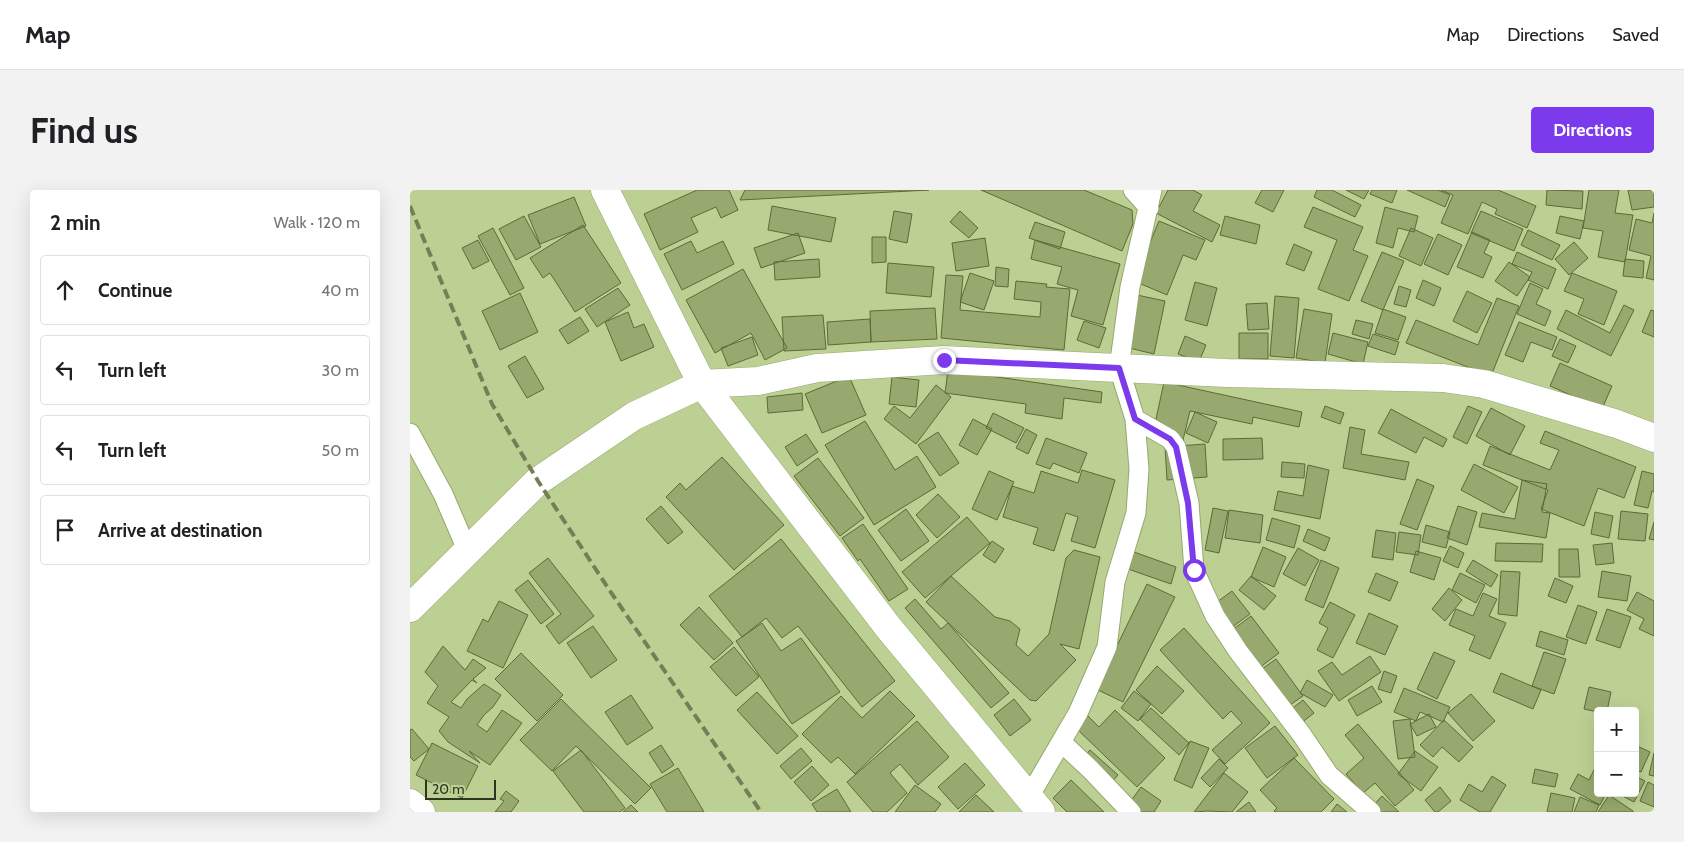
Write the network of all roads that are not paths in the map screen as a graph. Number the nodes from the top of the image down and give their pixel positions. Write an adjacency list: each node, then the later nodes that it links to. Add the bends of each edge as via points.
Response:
1 (605, 190): 5 (street)
2 (1133, 190): 3 (street)
3 (1151, 199): 4 (street, via 1130,286)
4 (1119, 368): 5 (street, via 934,361 817,368 758,381); 6 (street); 8 (street, via 1443,378 1484,384)
5 (702, 384): 9 (street, via 634,416 538,481); 13 (street, via 888,627)
6 (1135, 419): 11 (street, via 1139,469 1136,513 1115,582 1107,647 1078,713); 16 (street, via 1170,439 1176,447 1188,503 1194,570 1215,616 1330,775)
7 (410, 433): 9 (street, via 443,494)
8 (1654, 438)
9 (468, 552): 10 (street)
10 (410, 608)
11 (1061, 742): 13 (street); 15 (street)
12 (410, 803): 14 (street)
13 (1035, 804)
14 (421, 812)
15 (1131, 812)
16 (1371, 812)

